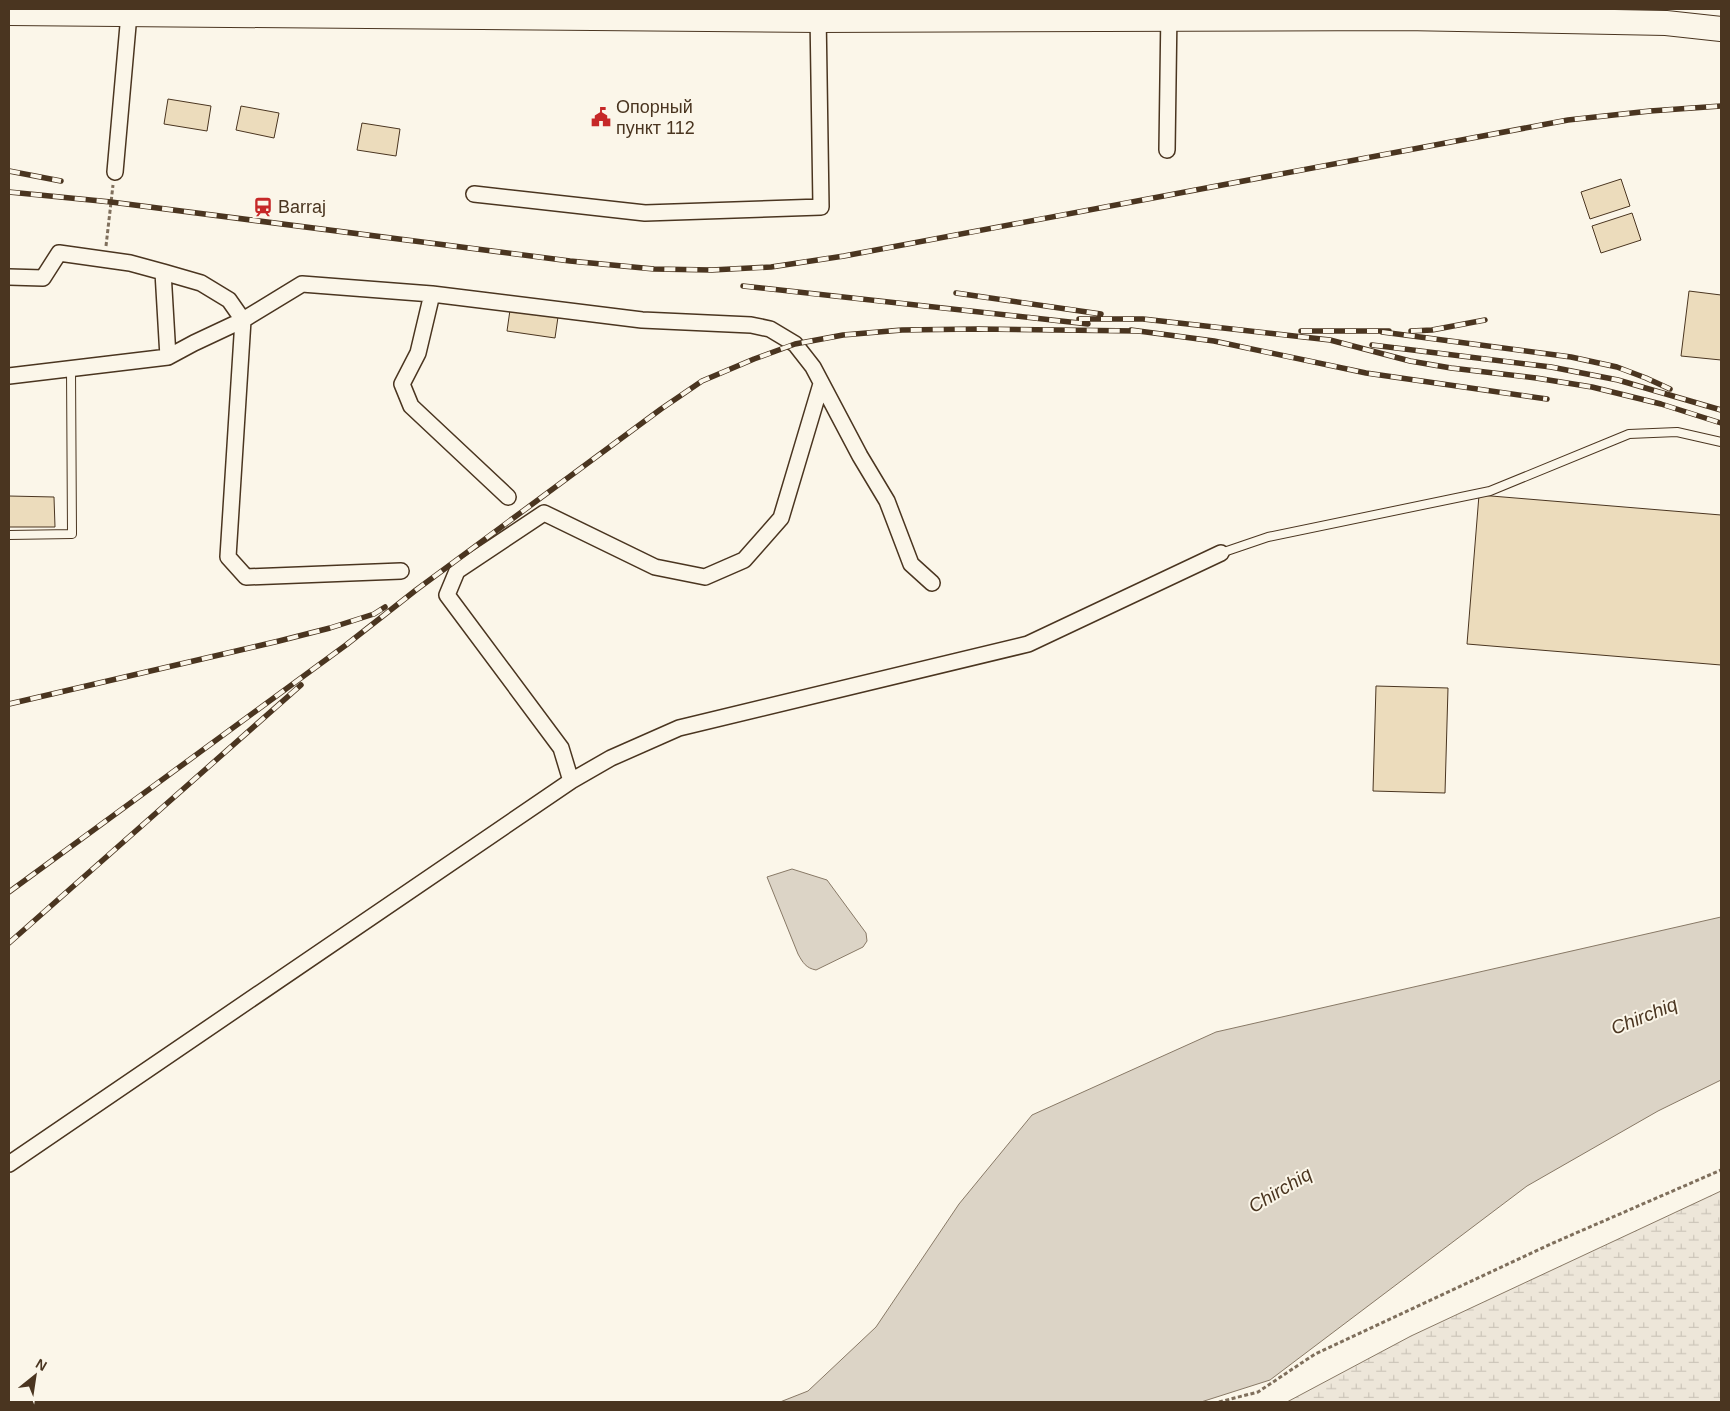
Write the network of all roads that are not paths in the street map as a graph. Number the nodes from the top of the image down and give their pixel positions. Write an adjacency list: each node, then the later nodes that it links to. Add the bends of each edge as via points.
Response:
1 (1587, 9): 8 (main road)
2 (235, 12): 4 (main road); 6 (main road)
3 (9, 13): 6 (main road)
4 (564, 13): 9 (main road)
5 (1404, 13): 7 (main road); 8 (main road)
6 (129, 14): 13 (street)
7 (1169, 14): 9 (main road); 12 (street)
8 (1665, 14): 10 (main road); 11 (main road)
9 (818, 15): 14 (street, via 821,207 646,213)
10 (1721, 15)
11 (1721, 29)
12 (1167, 150)
13 (115, 172)
14 (474, 194)
15 (163, 272): 16 (street, via 130,263 59,253 43,278); 18 (street, via 201,283 229,300); 19 (street)
16 (9, 277)
17 (432, 294): 18 (street, via 302,284); 22 (street, via 642,320 751,325 770,329 795,344); 24 (street, via 418,353 402,384 411,406)
18 (243, 320): 19 (street); 27 (street, via 228,557 246,577)
19 (168, 357): 20 (street)
20 (71, 369): 21 (street); 25 (lane, via 72,534)
21 (9, 376)
22 (822, 384): 28 (street, via 887,501 912,564); 29 (street, via 781,518 744,560 705,577 655,567 544,513 457,571 447,595 561,748)
23 (1721, 442): 26 (lane, via 1677,432 1629,434 1490,491 1268,537)
24 (508, 497)
25 (9, 534)
26 (1220, 553): 29 (street, via 1028,644 679,728 611,758)
27 (401, 571)
28 (932, 583)
29 (571, 782): 30 (street)
30 (9, 1164)

